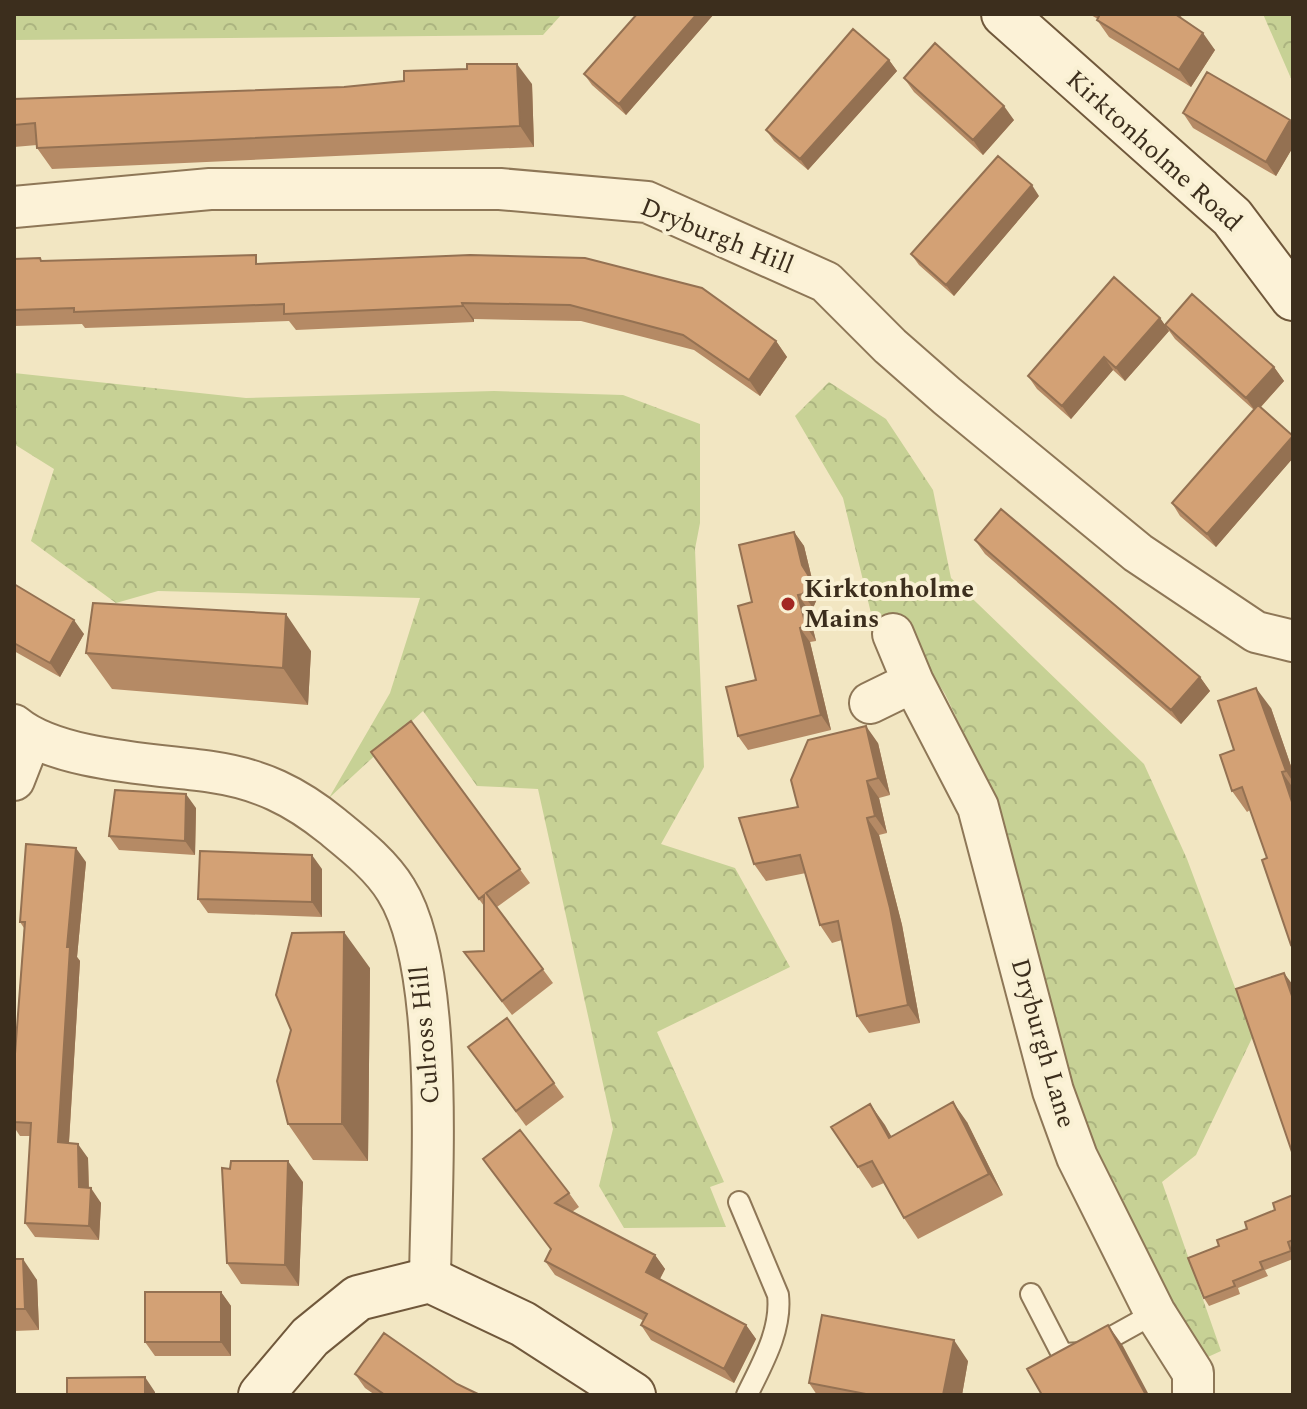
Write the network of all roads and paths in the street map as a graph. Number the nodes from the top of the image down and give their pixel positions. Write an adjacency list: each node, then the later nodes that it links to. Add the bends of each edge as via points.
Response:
1 (1004, 14): 3 (street, Kirktonholme Road, via 1232,217)
2 (14, 207): 5 (street, Dryburgh Hill, via 210,189 500,189 647,202 826,282 890,346 1027,465 1138,553 1256,632)
3 (1293, 298)
4 (893, 634): 6 (street, Dryburgh Lane)
5 (1293, 641)
6 (913, 682): 7 (street); 13 (street, Dryburgh Lane, via 978,807 1053,1091 1077,1157)
7 (870, 703)
8 (22, 732): 9 (street); 11 (street, Culross Hill, via 131,763 263,781 360,848 397,890 416,942 428,1007)
9 (14, 780)
10 (739, 1202): 16 (lane, via 780,1311)
11 (430, 1280): 14 (street, via 358,1298 310,1337); 15 (street, via 523,1324)
12 (1031, 1294): 13 (lane, via 1062,1354 1083,1353)
13 (1155, 1313): 17 (street, Dryburgh Lane, via 1193,1373)
14 (261, 1395)
15 (633, 1395)
16 (747, 1395)
17 (1193, 1395)

